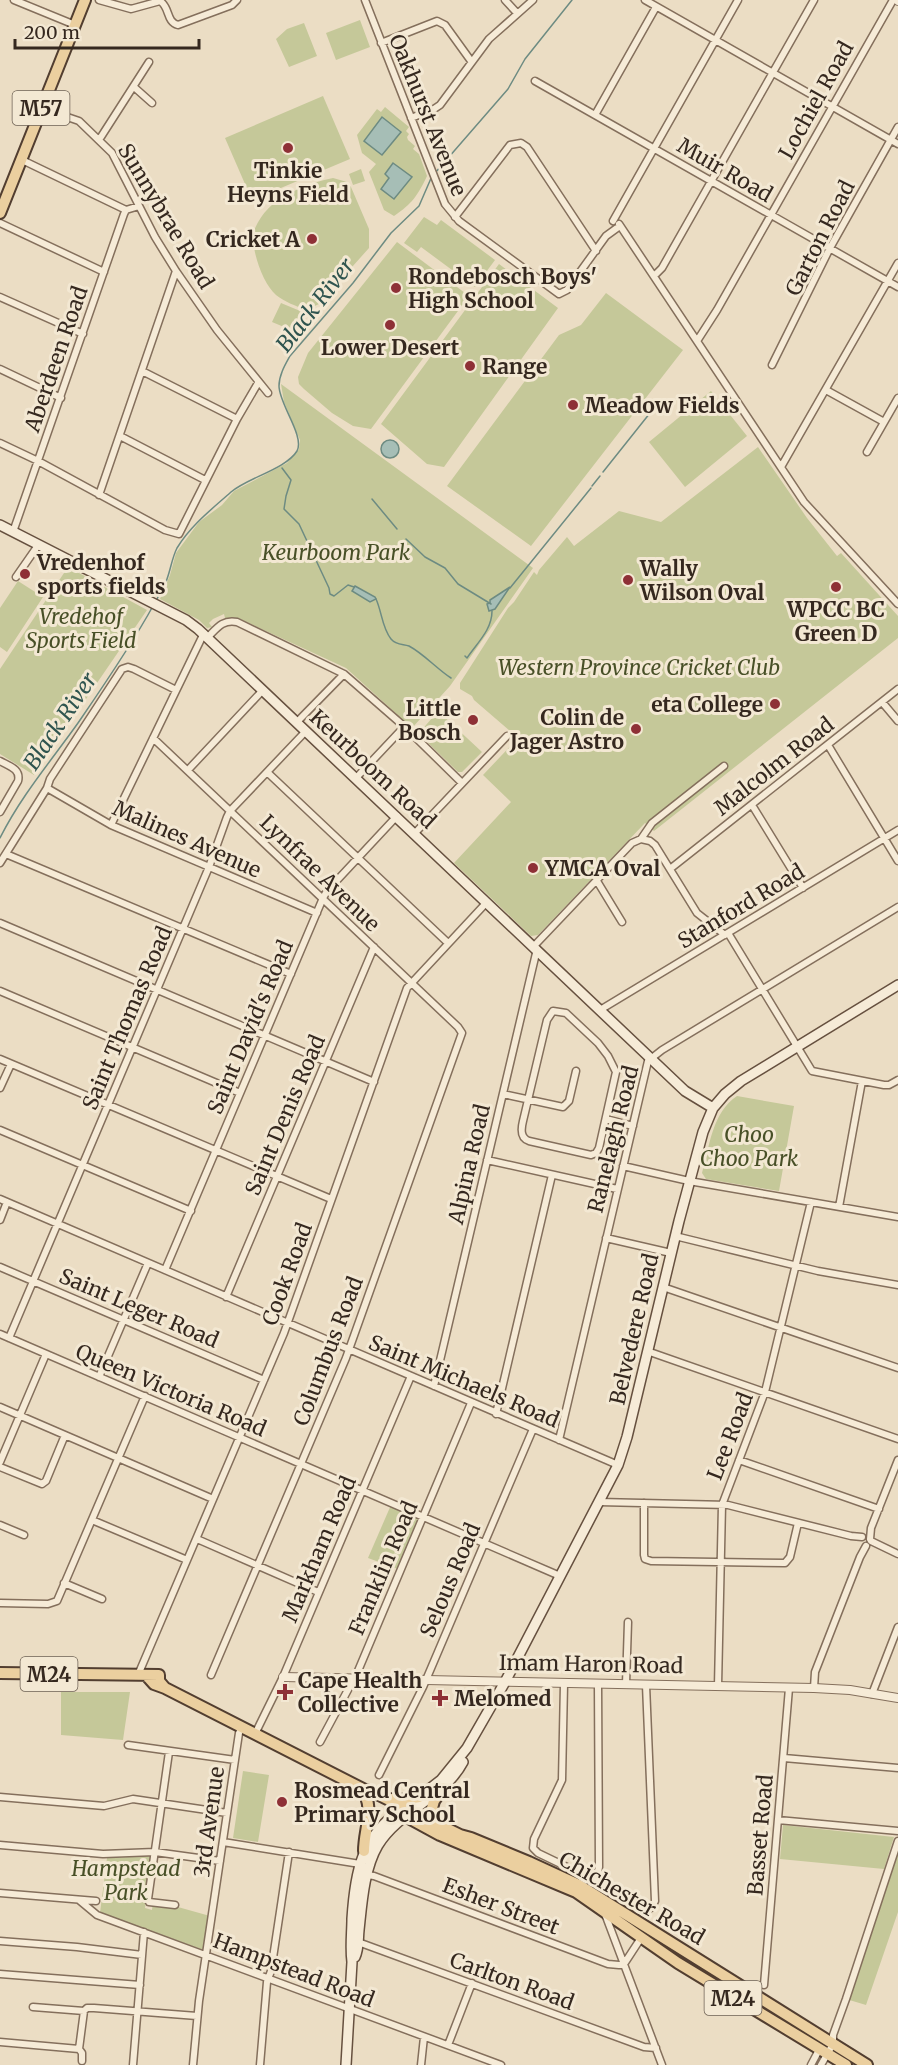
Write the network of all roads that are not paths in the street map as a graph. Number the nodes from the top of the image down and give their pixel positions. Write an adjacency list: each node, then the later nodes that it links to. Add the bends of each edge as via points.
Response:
1 (14, 0): 16 (street)
2 (85, 0): 16 (main road, M57)
3 (99, 0): 4 (street, via 128,9 160,1 165,3 173,24 182,25)
4 (237, 0)
5 (364, 0): 18 (street, Oakhurst Avenue)
6 (505, 0): 15 (street)
7 (519, 0): 13 (street)
8 (533, 0): 13 (street)
9 (645, 0): 14 (street)
10 (738, 0): 17 (street)
11 (814, 0): 21 (street)
12 (896, 0): 25 (street, Lochiel Road)
13 (525, 6): 15 (street)
14 (656, 7): 17 (street); 27 (street)
15 (517, 12): 19 (street)
16 (75, 25): 26 (main road, M57)
17 (715, 40): 21 (street); 33 (street)
18 (381, 43): 19 (street, via 437,21 445,25); 28 (street, Oakhurst Avenue)
19 (471, 61): 28 (street, via 440,105)
20 (149, 62): 23 (street)
21 (772, 73): 25 (street); 35 (street)
22 (535, 81): 27 (street, Muir Road)
23 (134, 87): 24 (street); 30 (street)
24 (152, 103)
25 (832, 107): 31 (street); 39 (street, Lochiel Road)
26 (41, 108): 30 (street, Sunnybrae Road, via 75,119); 34 (main road, M57)
27 (595, 115): 33 (street, Muir Road)
28 (411, 118): 40 (street, Oakhurst Avenue, via 445,204)
29 (898, 127): 31 (street, Garton Road)
30 (99, 140): 36 (street, Sunnybrae Road, via 112,153)
31 (891, 140): 32 (street); 43 (street, Garton Road)
32 (898, 144)
33 (653, 148): 35 (street, Muir Road); 42 (street, via 619,209)
34 (20, 159): 37 (street); 38 (main road, M57)
35 (711, 182): 39 (street, Muir Road); 48 (street)
36 (139, 206): 37 (street); 46 (street, Sunnybrae Road)
37 (126, 210): 47 (street, Aberdeen Road)
38 (0, 213)
39 (770, 215): 43 (street, Muir Road); 53 (street, Lochiel Road)
40 (455, 217): 44 (street, Oakhurst Avenue, via 554,292 562,294); 44 (street, via 510,145 521,143)
41 (0, 223): 47 (street)
42 (615, 224): 44 (street); 48 (street)
43 (830, 248): 49 (street, Muir Road); 54 (street, Garton Road)
44 (596, 251)
45 (898, 263): 49 (street)
46 (176, 271): 56 (street); 57 (street, Sunnybrae Road)
47 (104, 272): 52 (street, Aberdeen Road)
48 (654, 276): 53 (street)
49 (887, 282): 50 (street, Muir Road); 58 (street)
50 (898, 287)
51 (0, 297): 52 (street)
52 (83, 334): 60 (street, Aberdeen Road)
53 (697, 341): 68 (street)
54 (772, 365)
55 (0, 369): 60 (street)
56 (142, 371): 62 (street); 64 (street)
57 (258, 383): 59 (street, Sunnybrae Road); 62 (street)
58 (826, 390): 63 (street); 68 (street)
59 (268, 393)
60 (61, 398): 67 (street, Aberdeen Road)
61 (898, 398): 63 (street)
62 (237, 419): 69 (street)
63 (884, 422): 66 (street)
64 (120, 436): 69 (street); 70 (street)
65 (0, 443): 67 (street)
66 (867, 452)
67 (38, 461): 70 (street); 72 (street, Aberdeen Road)
68 (781, 467): 75 (street, via 810,508)
69 (205, 480): 70 (street, via 179,534)
70 (99, 495)
71 (0, 525): 72 (main road, Keurboom Road)
72 (13, 532): 73 (main road, Keurboom Road)
73 (39, 544): 74 (street); 76 (main road, Keurboom Road, via 186,620)
74 (16, 577)
75 (898, 604)
76 (206, 635): 77 (street, via 223,623 237,622); 79 (street); 80 (main road, Keurboom Road)
77 (344, 674): 83 (street); 84 (street)
78 (898, 689): 81 (street, Malcolm Road)
79 (176, 690): 87 (street); 95 (street, via 134,669 121,670)
80 (263, 690): 83 (main road, Keurboom Road); 91 (street)
81 (882, 702): 82 (street); 88 (street, Malcolm Road)
82 (898, 721)
83 (297, 722): 85 (main road, Keurboom Road)
84 (404, 727): 93 (street); 94 (street)
85 (306, 731): 92 (street, Saint Thomas Road); 93 (main road, Keurboom Road)
86 (507, 736): 94 (street)
87 (153, 738): 91 (street, Lynfrae Avenue); 100 (street)
88 (828, 744): 96 (street, Malcolm Road); 103 (street)
89 (0, 760): 98 (street, via 19,774)
90 (724, 766): 104 (street, via 652,823)
91 (188, 770): 97 (street, Lynfrae Avenue)
92 (267, 772): 97 (street, Saint Thomas Road); 106 (street)
93 (356, 778): 99 (main road, Keurboom Road)
94 (462, 783): 102 (street)
95 (47, 788): 100 (street, Malines Avenue); 105 (street)
96 (752, 805): 110 (street, Malcolm Road); 112 (street)
97 (230, 811): 109 (street, Saint Thomas Road); 113 (street, Lynfrae Avenue)
98 (0, 812)
99 (397, 816): 102 (main road, Keurboom Road); 106 (street, Saint David's Road)
100 (111, 825): 109 (street, Malines Avenue)
101 (898, 830): 103 (street, Stanford Road)
102 (415, 833): 114 (main road, Keurboom Road)
103 (884, 838): 107 (street); 112 (street, Stanford Road)
104 (641, 839): 110 (street, via 654,843); 111 (street, via 632,843)
105 (6, 854): 108 (street); 119 (street)
106 (358, 858): 113 (street, Saint David's Road); 121 (street)
107 (898, 861)
108 (0, 863)
109 (209, 867): 116 (street, Malines Avenue); 119 (street, Saint Thomas Road)
110 (670, 869): 120 (street, via 697,913)
111 (597, 881): 117 (street); 123 (street)
112 (803, 888): 120 (street, Stanford Road)
113 (323, 898): 116 (street, Saint David's Road); 122 (street, Lynfrae Avenue)
114 (487, 902): 121 (street, Cook Road); 123 (main road, Keurboom Road)
115 (898, 907): 127 (street, Ranelagh Road)
116 (317, 913): 124 (street, Saint David's Road)
117 (622, 922)
118 (0, 923): 128 (street)
119 (184, 929): 124 (street); 128 (street, Saint Thomas Road)
120 (727, 934): 127 (street); 130 (street, Stanford Road)
121 (448, 943): 125 (street, Cook Road)
122 (374, 947): 125 (street, Lynfrae Avenue); 137 (street, Saint Denis Road)
123 (535, 947): 130 (main road, Keurboom Road); 145 (street, Alpina Road)
124 (291, 974): 132 (street, Saint David's Road)
125 (411, 982): 131 (street, Lynfrae Avenue); 142 (street, Cook Road)
126 (898, 986): 134 (main road, Belvedere Road)
127 (763, 989): 134 (street); 135 (street, Ranelagh Road)
128 (158, 990): 132 (street); 133 (street, Saint Thomas Road)
129 (0, 991): 133 (street)
130 (600, 1010): 135 (main road, Keurboom Road)
131 (462, 1033): 185 (street, Columbus Road)
132 (265, 1035): 137 (street); 144 (street, Saint David's Road)
133 (133, 1047): 144 (street); 147 (street, Saint Thomas Road)
134 (797, 1047): 141 (street, via 814,1072); 148 (main road, Belvedere Road, via 741,1081)
135 (651, 1058): 148 (main road, Keurboom Road); 150 (street, Ranelagh Road)
136 (0, 1059): 138 (street)
137 (326, 1061): 142 (street); 157 (street, Saint Denis Road)
138 (10, 1064): 143 (street); 147 (street)
139 (576, 1071): 146 (street, via 564,1106)
140 (898, 1080): 141 (street, via 887,1085)
141 (861, 1081): 164 (street)
142 (374, 1082): 161 (street, Cook Road)
143 (0, 1088)
144 (240, 1093): 152 (street, Saint David's Road)
145 (503, 1094): 146 (street); 153 (street, Alpina Road)
146 (528, 1100): 149 (street, via 521,1130 524,1138 584,1155 594,1154 599,1148); 149 (street, via 549,1015 561,1011 598,1043 612,1062 616,1076)
147 (109, 1104): 152 (street); 154 (street, Saint Thomas Road)
148 (712, 1111): 158 (main road, Belvedere Road)
149 (607, 1117): 150 (street)
150 (633, 1124): 155 (street, Ranelagh Road)
151 (0, 1130): 154 (street)
152 (216, 1150): 157 (street); 165 (street, Saint David's Road)
153 (487, 1160): 156 (street); 192 (street, Alpina Road)
154 (82, 1166): 165 (street); 168 (street, Saint Thomas Road)
155 (623, 1166): 158 (street); 159 (street, Ranelagh Road)
156 (552, 1175): 159 (street); 197 (street)
157 (277, 1176): 161 (street); 179 (street, Saint Denis Road)
158 (689, 1181): 163 (street); 169 (main road, Belvedere Road)
159 (617, 1189): 170 (street, Ranelagh Road)
160 (0, 1199): 162 (street, Saint Michaels Road)
161 (331, 1199): 181 (street, Cook Road)
162 (8, 1202): 167 (street); 168 (street, Saint Michaels Road)
163 (811, 1202): 164 (street); 173 (street, Lee Road)
164 (839, 1207): 166 (street)
165 (190, 1211): 175 (street, Saint David's Road)
166 (898, 1217)
167 (0, 1220)
168 (57, 1224): 172 (street, Saint Michaels Road); 176 (street, Saint Thomas Road)
169 (675, 1236): 171 (main road, Belvedere Road); 173 (street)
170 (606, 1238): 171 (street); 203 (street, Ranelagh Road)
171 (671, 1253): 178 (main road, Belvedere Road)
172 (148, 1263): 175 (street, Saint Michaels Road); 180 (street)
173 (796, 1265): 177 (street); 182 (street, Lee Road)
174 (0, 1267): 176 (street, Saint Leger Road)
175 (165, 1270): 179 (street, Saint Michaels Road)
176 (33, 1281): 180 (street, Saint Leger Road); 184 (street, Saint Thomas Road)
177 (898, 1285)
178 (663, 1287): 182 (street); 186 (main road, Belvedere Road)
179 (226, 1296): 181 (street, Saint Michaels Road)
180 (123, 1320): 189 (street); 191 (street, Saint Leger Road)
181 (287, 1323): 185 (street, Saint Michaels Road); 191 (street, Cook Road)
182 (781, 1328): 188 (street); 193 (street, Lee Road)
183 (0, 1335): 184 (street, Queen Victoria Road)
184 (9, 1338): 187 (street, Queen Victoria Road)
185 (349, 1350): 190 (street, Saint Michaels Road); 208 (street, Columbus Road)
186 (647, 1351): 193 (street); 209 (main road, Belvedere Road)
187 (46, 1354): 189 (street, Queen Victoria Road); 198 (street)
188 (898, 1368)
189 (99, 1377): 194 (street, Queen Victoria Road)
190 (411, 1377): 192 (street, Saint Michaels Road); 211 (street, Markham Road)
191 (264, 1380): 201 (street, Cook Road)
192 (434, 1386): 195 (street, Saint Michaels Road)
193 (765, 1392): 202 (street); 205 (street, Lee Road)
194 (145, 1396): 201 (street, Queen Victoria Road); 204 (street)
195 (471, 1403): 197 (street, Saint Michaels Road); 217 (street, Franklin Road)
196 (0, 1407): 198 (street)
197 (496, 1414): 199 (street, Saint Michaels Road)
198 (20, 1416): 200 (street); 207 (street)
199 (533, 1429): 203 (street, Saint Michaels Road); 224 (street, Selous Road)
200 (65, 1436): 204 (street); 210 (street, via 44,1484)
201 (239, 1437): 208 (street, Queen Victoria Road); 212 (street, Cook Road)
202 (898, 1439)
203 (559, 1440): 209 (street, Saint Michaels Road)
204 (118, 1458): 212 (street); 218 (street)
205 (739, 1460): 215 (street, Lee Road); 216 (street)
206 (898, 1460): 216 (street)
207 (0, 1462)
208 (301, 1464): 211 (street, Queen Victoria Road); 228 (street, Columbus Road)
209 (618, 1465): 213 (main road, Belvedere Road)
210 (0, 1467)
211 (361, 1490): 217 (street, Queen Victoria Road); 231 (street, Markham Road)
212 (213, 1499): 222 (street, Cook Road)
213 (599, 1502): 214 (street); 229 (main road, Belvedere Road)
214 (644, 1503): 215 (street); 227 (street, via 645,1559)
215 (722, 1504): 219 (street); 227 (street, Lee Road)
216 (879, 1509): 223 (street)
217 (422, 1516): 224 (street, Queen Victoria Road); 240 (street, Franklin Road)
218 (92, 1520): 226 (street); 230 (street)
219 (798, 1523): 223 (street); 227 (street, via 790,1558 785,1563)
220 (0, 1525): 221 (street)
221 (24, 1535)
222 (196, 1539): 226 (street, Cook Road); 228 (street)
223 (866, 1541): 225 (street); 250 (street, via 815,1672)
224 (484, 1543): 229 (street, Queen Victoria Road); 241 (street, Selous Road)
225 (898, 1554)
226 (187, 1560): 237 (street, Cook Road)
227 (721, 1562): 247 (street, Lee Road)
228 (257, 1565): 231 (street); 238 (street, Columbus Road)
229 (560, 1576): 242 (main road, Belvedere Road)
230 (64, 1583): 232 (street); 233 (street, via 57,1601 48,1604)
231 (318, 1592): 239 (street, Markham Road)
232 (102, 1599)
233 (0, 1603)
234 (628, 1622): 245 (street)
235 (898, 1627): 251 (street)
236 (0, 1673): 237 (main road, M24)
237 (142, 1675): 248 (main road, Chichester Road / M24); 248 (main road, M24, via 159,1675)
238 (212, 1675)
239 (283, 1677): 240 (street, Imam Haron Road); 254 (street, Markham Road)
240 (353, 1679): 241 (street, Imam Haron Road); 255 (street, Franklin Road)
241 (426, 1680): 242 (street, Imam Haron Road); 262 (street, Selous Road)
242 (505, 1682): 243 (street, Imam Haron Road); 257 (main road, Belvedere Road)
243 (564, 1683): 244 (street, Imam Haron Road); 283 (street, via 562,1780 533,1845 538,1853)
244 (598, 1684): 245 (street, Imam Haron Road); 283 (street)
245 (626, 1684): 246 (street, Imam Haron Road)
246 (646, 1685): 247 (street, Imam Haron Road); 283 (street, via 655,1901 649,1910 638,1908)
247 (718, 1686): 249 (street, Imam Haron Road)
248 (165, 1688): 253 (main road, Chichester Road / M24)
249 (789, 1688): 250 (street, Imam Haron Road); 259 (street, Basset Road)
250 (814, 1688): 251 (street, Imam Haron Road)
251 (872, 1694): 252 (street, Imam Haron Road)
252 (898, 1698)
253 (242, 1727): 254 (main road, Chichester Road / M24); 260 (street, 3rd Avenue)
254 (255, 1734): 264 (main road, Chichester Road / M24)
255 (320, 1743)
256 (128, 1745): 258 (street)
257 (467, 1748): 263 (main road, Belvedere Road, via 462,1764); 267 (main road, Belvedere Road, via 441,1780)
258 (169, 1752): 260 (street); 268 (street)
259 (784, 1758): 261 (street); 271 (street, Basset Road)
260 (235, 1760): 270 (street, 3rd Avenue)
261 (898, 1768)
262 (379, 1775)
263 (443, 1788): 269 (main road, Belvedere Road); 273 (main road, via 432,1805 434,1813)
264 (363, 1789): 265 (main road, Chichester Road / M24); 269 (main road, Chichester Road / M24); 277 (main road, via 370,1806)
265 (380, 1796): 267 (main road, via 401,1800); 269 (main road, Chichester Road / M24)
266 (0, 1797): 268 (street, via 104,1806 129,1798)
267 (419, 1797): 269 (main road, Belvedere Road)
268 (162, 1803): 270 (street); 278 (street)
269 (405, 1812): 273 (main road, Chichester Road / M24); 277 (main road, via 378,1829); 282 (main road, via 380,1842); 289 (main road, Chichester Road / M24, via 455,1842 567,1888)
270 (226, 1813): 275 (street, 3rd Avenue)
271 (778, 1820): 272 (street); 302 (street, Basset Road)
272 (898, 1831)
273 (471, 1838): 310 (main road, Chichester Road / M24, via 579,1885)
274 (898, 1841): 310 (street)
275 (223, 1842): 279 (street); 280 (street, 3rd Avenue)
276 (0, 1845): 278 (street, via 102,1854)
277 (364, 1851): 281 (main road)
278 (155, 1852): 280 (street); 288 (street, via 149,1902)
279 (289, 1852): 281 (street); 299 (street)
280 (220, 1861): 295 (street, 3rd Avenue)
281 (360, 1864): 287 (main road)
282 (367, 1875): 287 (main road, via 361,1881); 293 (main road); 297 (street, Esher Street, via 608,1964)
283 (596, 1881)
284 (0, 1893): 285 (street)
285 (79, 1900): 286 (street); 290 (street, Hampstead Road, via 95,1914)
286 (96, 1901)
287 (354, 1904): 296 (main road)
288 (175, 1905)
289 (603, 1911): 291 (main road, Chichester Road / M24); 297 (street)
290 (144, 1932): 294 (street); 295 (street, Hampstead Road)
291 (640, 1938): 297 (street); 310 (main road, Chichester Road / M24, via 750,2008)
292 (0, 1941): 294 (street)
293 (358, 1942): 296 (main road); 300 (street, Carlton Road)
294 (142, 1955): 301 (street)
295 (206, 1955): 299 (street, Hampstead Road); 307 (street, 3rd Avenue)
296 (352, 1962): 304 (main road)
297 (624, 1964): 312 (street)
298 (0, 1974): 301 (street)
299 (269, 1979): 304 (street, Hampstead Road); 318 (street)
300 (472, 1983): 311 (street); 312 (street, Carlton Road, via 644,2047)
301 (140, 1985): 306 (street)
302 (764, 1985)
303 (33, 2007): 305 (street)
304 (350, 2009): 308 (street, Hampstead Road); 319 (main road)
305 (84, 2011): 306 (street); 313 (street)
306 (137, 2011): 307 (street); 316 (street)
307 (197, 2016): 317 (street, 3rd Avenue)
308 (424, 2037): 311 (street, Hampstead Road); 320 (street)
309 (0, 2042): 313 (street)
310 (828, 2044): 323 (street); 324 (street); 325 (main road, Chichester Road / M24); 326 (main road, Chichester Road / M24)
311 (448, 2045): 315 (street, Hampstead Road)
312 (656, 2048): 322 (street)
313 (79, 2049): 314 (street)
314 (82, 2061)
315 (485, 2062): 321 (street, Hampstead Road)
316 (133, 2065)
317 (193, 2065)
318 (260, 2065)
319 (346, 2065)
320 (421, 2065)
321 (501, 2065)
322 (662, 2065)
323 (811, 2065)
324 (821, 2065)
325 (846, 2065)
326 (867, 2065)

